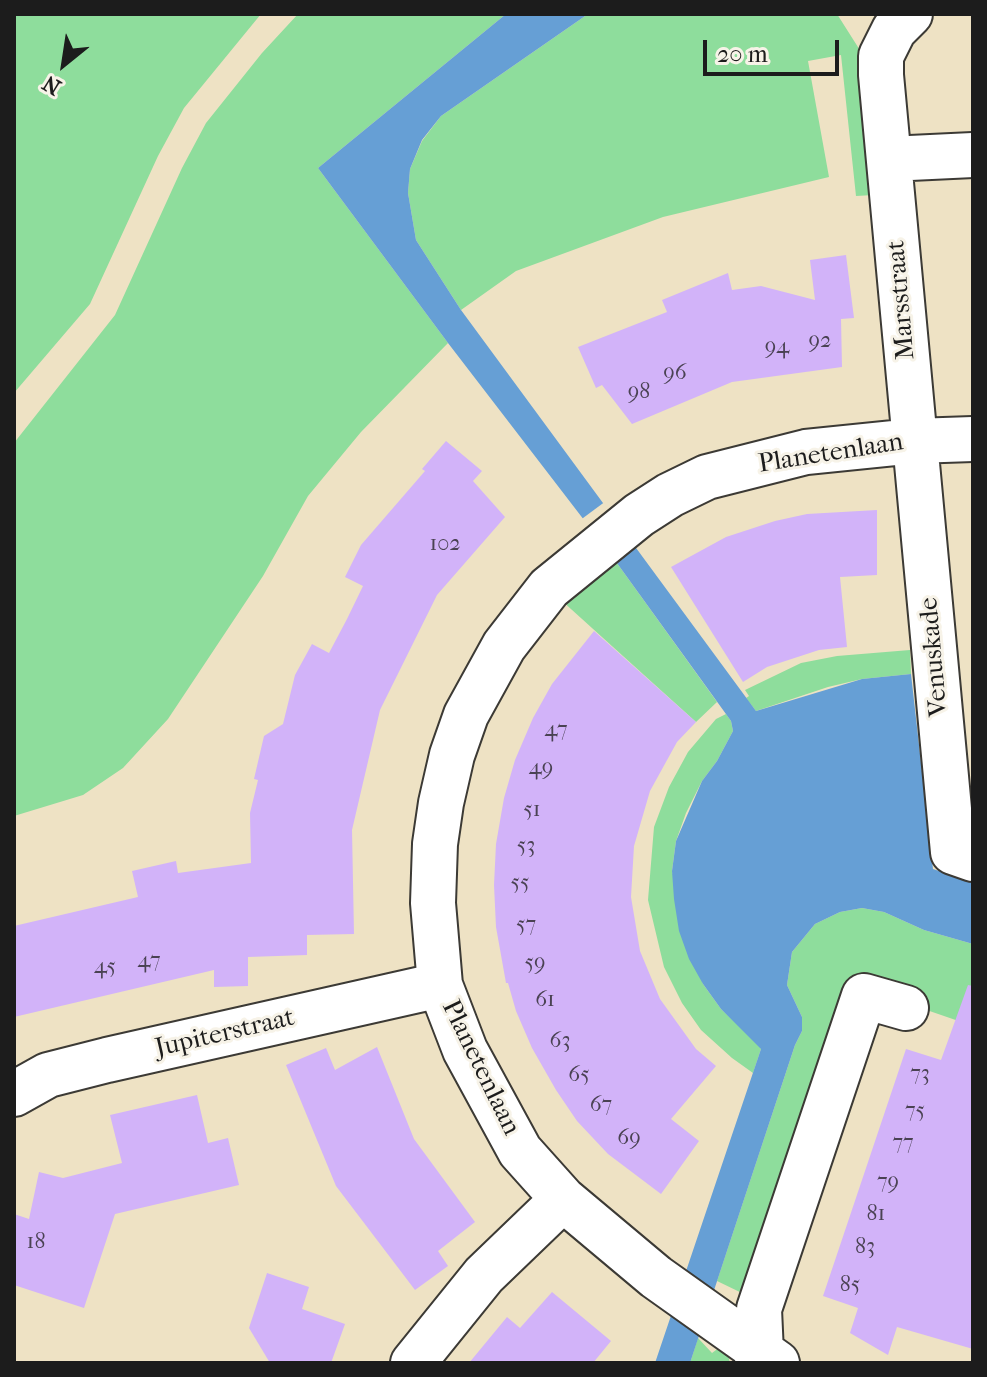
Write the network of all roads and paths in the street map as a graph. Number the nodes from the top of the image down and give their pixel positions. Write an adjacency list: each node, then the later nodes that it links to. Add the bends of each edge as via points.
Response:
1 (910, 14): 3 (street, Marsstraat, via 894,30 881,56)
2 (973, 155): 3 (street)
3 (889, 159): 5 (street, Marsstraat)
4 (973, 439): 5 (street, Planetenlaan)
5 (914, 441): 6 (street, Venuskade, via 953,852); 7 (street, Planetenlaan, via 806,452 707,477 639,515 549,588 504,646 457,742 435,844 433,903)
6 (973, 859)
7 (440, 985): 9 (street, Jupiterstraat, via 48,1075); 10 (street, Planetenlaan, via 465,1050 520,1151)
8 (906, 1008): 11 (street, Planetenlaan, via 864,996 759,1309)
9 (14, 1094)
10 (563, 1199): 11 (street, Planetenlaan); 12 (street, via 484,1275)
11 (765, 1360)
12 (413, 1363)

